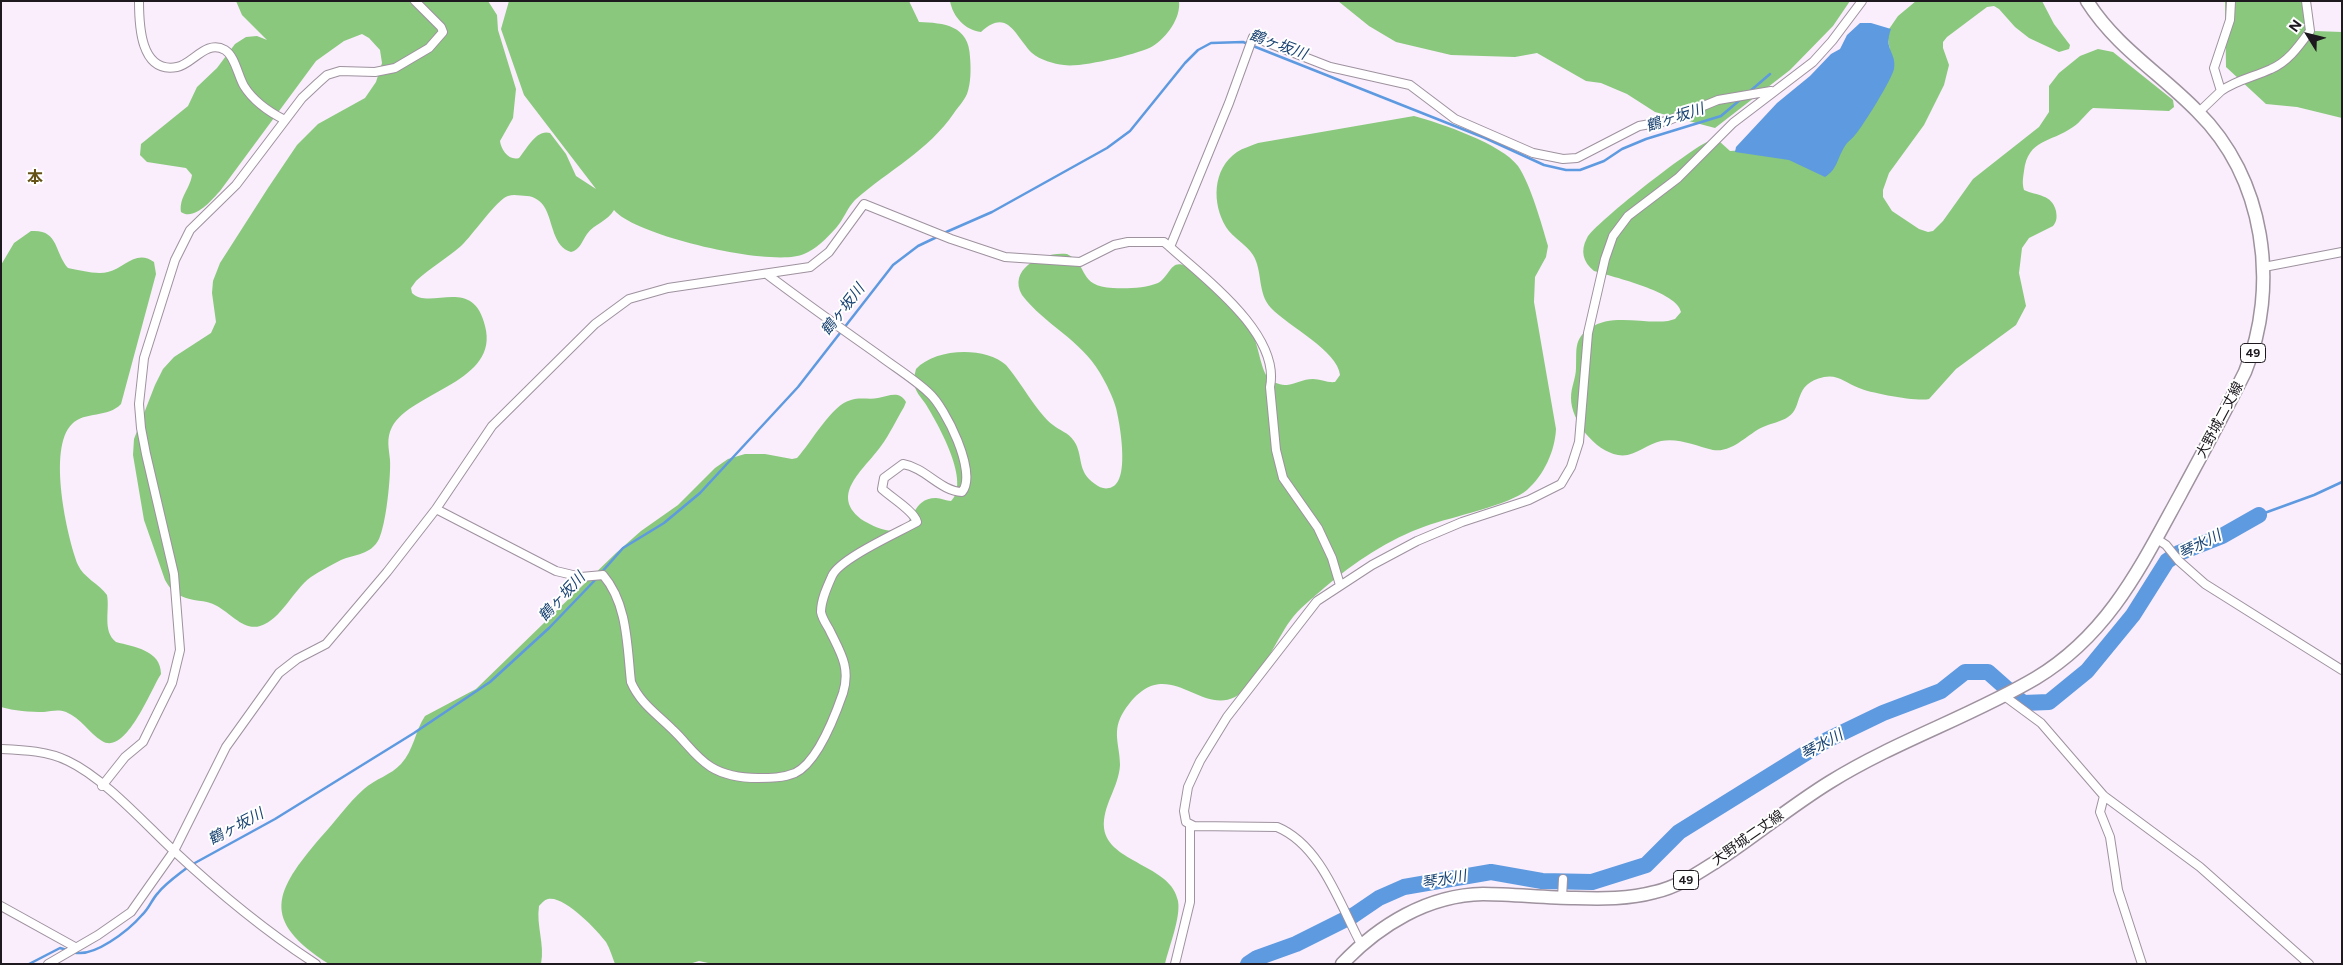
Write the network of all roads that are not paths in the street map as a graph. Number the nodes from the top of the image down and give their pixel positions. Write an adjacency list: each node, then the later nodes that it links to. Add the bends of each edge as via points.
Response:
1 (139, 1): 10 (street, via 139,28 150,57 166,66 177,67 203,50 213,47 224,49 244,87 263,107)
2 (415, 1): 10 (street, via 442,30 441,36 429,48 385,71 340,71 327,76 302,98)
3 (1862, 1): 7 (street, via 1824,51 1802,72)
4 (2087, 1): 9 (main road, 大野城二丈線 / 49, via 2114,38)
5 (2231, 1): 8 (street, via 2230,20 2214,68)
6 (2306, 1): 8 (street, via 2310,32 2290,56 2273,68 2232,83)
7 (1775, 90): 11 (street, via 1718,100 1667,121 1638,126 1577,158 1563,159 1533,153 1455,119 1410,85 1330,68 1253,37); 17 (street, via 1733,123 1678,178 1628,216 1613,236 1588,333 1580,442 1561,484 1529,500 1417,541)
8 (2221, 91): 9 (street)
9 (2199, 112): 13 (main road, 大野城二丈線 / 49, via 2224,145 2250,195 2258,222)
10 (285, 120): 21 (street, via 236,185 190,230 175,260 144,358 139,404 141,428 174,574 180,650 172,683 142,742 124,757)
11 (1170, 247): 14 (street, via 1164,242 1128,242 1114,245 1080,262 1005,257 864,204 829,252 817,263); 17 (street, via 1236,308 1264,348 1272,379 1270,395 1276,450 1284,478 1318,528)
12 (2342, 252): 13 (street)
13 (2264, 267): 16 (main road, 大野城二丈線 / 49, via 2263,304 2254,352)
14 (768, 275): 15 (street, via 668,288 629,299 595,324 492,426); 15 (street, via 931,394 956,436 968,478 967,487 962,492 951,492 930,476 903,464 884,478 882,489 911,512 917,522 856,555 832,574 821,614 847,674 843,693 822,743 796,773 779,778 746,778 713,768 646,706 634,690 630,682 623,616 603,576 581,577 556,571)
15 (436, 509): 24 (street, via 326,644 278,673 226,747)
16 (2156, 538): 18 (street, via 2205,584); 19 (main road, 大野城二丈線 / 49, via 2120,602 2100,626 2061,661)
17 (1340, 585): 23 (street, via 1317,601 1227,717 1188,787 1183,817)
18 (2342, 670)
19 (2003, 695): 22 (street, via 2041,723); 26 (main road, 大野城二丈線 / 49, via 1832,781 1736,848 1669,888 1619,899 1562,888 1448,899 1401,916)
20 (1, 749): 21 (street, via 41,753 68,761)
21 (102, 786): 24 (street)
22 (2104, 796): 32 (street, via 2100,812 2110,838 2118,890); 33 (street, via 2200,867)
23 (1190, 825): 26 (street, via 1277,827 1290,832 1318,861); 30 (street, via 1190,902)
24 (174, 851): 27 (street, via 131,912); 29 (street, via 258,924)
25 (1, 906): 27 (street)
26 (1361, 944): 31 (main road, 大野城二丈線 / 49)
27 (75, 947): 28 (street)
28 (48, 964)
29 (316, 964)
30 (1175, 964)
31 (1342, 964)
32 (2142, 964)
33 (2310, 964)

